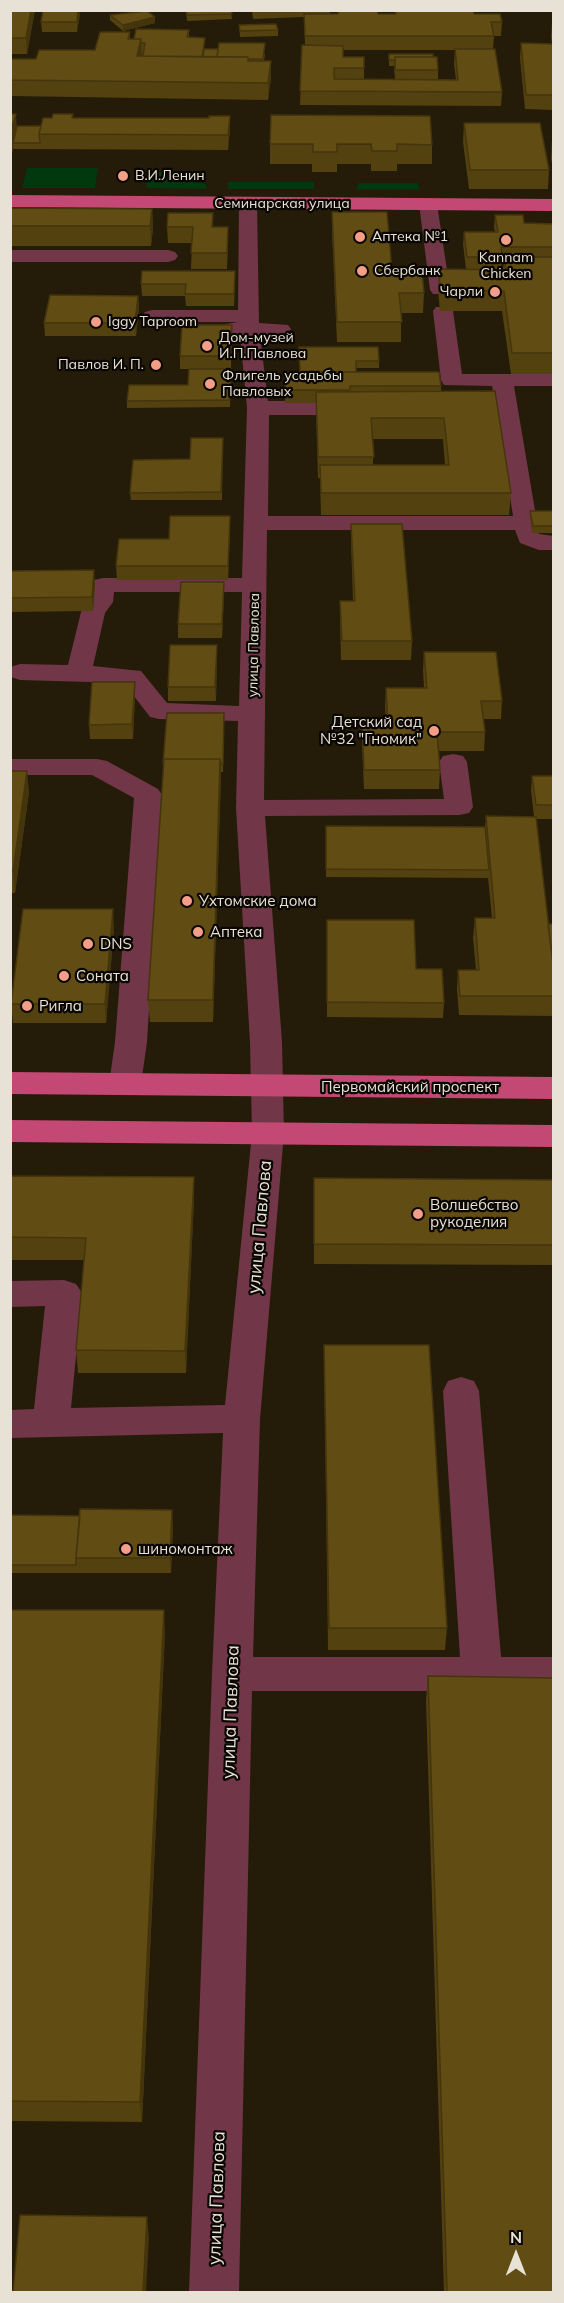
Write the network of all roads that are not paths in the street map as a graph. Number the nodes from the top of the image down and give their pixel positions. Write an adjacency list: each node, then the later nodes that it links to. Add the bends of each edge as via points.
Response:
1 (10, 201): 2 (main road, Семинарская улица)
2 (248, 204): 3 (main road, Семинарская улица); 10 (street, улица Павлова)
3 (428, 204): 4 (main road, Семинарская улица); 8 (street)
4 (554, 205)
5 (10, 256): 6 (street)
6 (168, 256)
7 (461, 272): 8 (street)
8 (441, 291): 13 (street, via 452,380)
9 (152, 316): 10 (street)
10 (249, 322): 11 (street); 12 (street); 16 (street, улица Павлова)
11 (280, 329)
12 (223, 330)
13 (502, 380): 14 (street); 15 (street)
14 (554, 380)
15 (507, 407): 18 (street); 20 (street)
16 (258, 408): 17 (street); 19 (street, улица Павлова)
17 (376, 408)
18 (459, 408)
19 (256, 523): 20 (street); 22 (street, улица Павлова)
20 (526, 523): 21 (street, via 532,541)
21 (554, 543)
22 (255, 585): 24 (street, via 103,585); 25 (street, улица Павлова)
23 (20, 672): 24 (street)
24 (79, 674): 25 (street, via 132,676 159,711)
25 (252, 714): 28 (street, улица Павлова)
26 (453, 762): 28 (street, via 459,807)
27 (10, 767): 30 (street, via 97,767 148,795)
28 (250, 808): 31 (street, улица Павлова)
29 (10, 1083): 30 (main road, Первомайский проспект)
30 (125, 1084): 31 (main road, Первомайский проспект)
31 (266, 1087): 32 (main road, Первомайский проспект); 34 (street)
32 (554, 1088)
33 (10, 1131): 34 (main road)
34 (268, 1133): 35 (main road); 38 (street, улица Павлова)
35 (554, 1136)
36 (10, 1294): 39 (street, via 64,1293)
37 (461, 1391): 42 (street)
38 (242, 1419): 39 (street); 41 (street, улица Павлова)
39 (51, 1422): 40 (street)
40 (10, 1424)
41 (232, 1674): 42 (street); 44 (street, улица Павлова)
42 (482, 1674): 43 (street)
43 (554, 1674)
44 (214, 2292)

